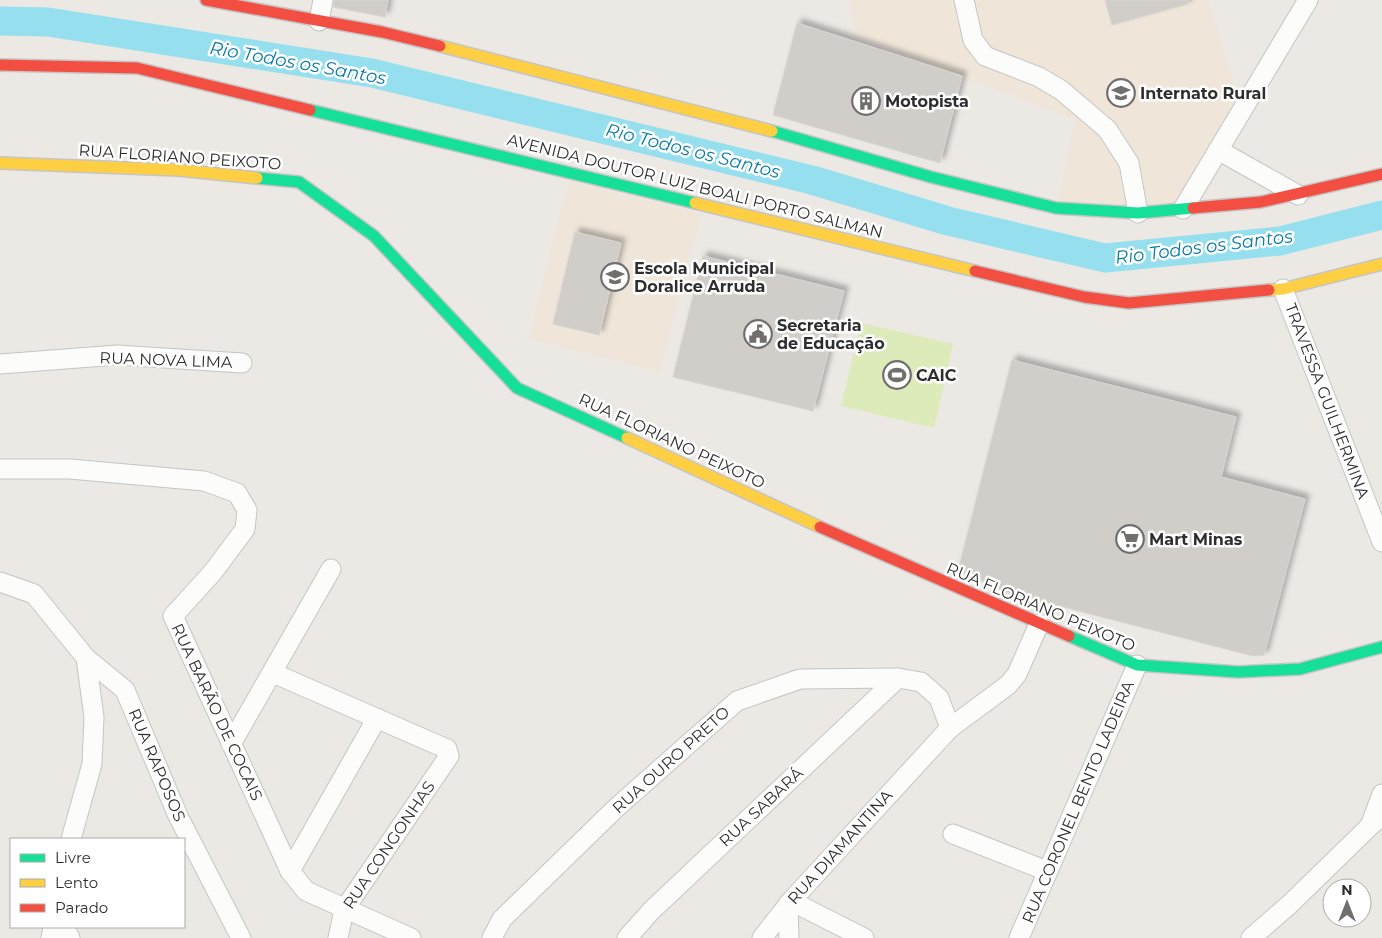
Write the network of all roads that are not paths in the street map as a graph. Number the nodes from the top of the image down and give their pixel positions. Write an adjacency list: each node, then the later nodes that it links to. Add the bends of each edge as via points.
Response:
1 (206, 0): 5 (street)
2 (323, 0): 5 (street)
3 (964, 0): 12 (street, via 973,40 985,56 1053,86 1107,130 1129,163)
4 (1308, 0): 7 (street)
5 (319, 21): 12 (street, via 382,32 558,75 1056,208)
6 (0, 65): 14 (street, AVENIDA DOUTOR LUIZ BOALI PORTO SALMAN, via 137,68 1084,296 1129,303)
7 (1218, 150): 10 (street); 11 (street)
8 (0, 163): 21 (street, RUA FLORIANO PEIXOTO, via 178,170 300,182 374,236 517,388)
9 (1382, 174): 10 (street)
10 (1298, 195): 11 (street)
11 (1183, 209): 12 (street)
12 (1138, 213)
13 (1382, 264): 14 (street, AVENIDA DOUTOR LUIZ BOALI PORTO SALMAN)
14 (1283, 288): 18 (street, TRAVESSA GUILHERMINA)
15 (242, 363): 16 (street, RUA NOVA LIMA, via 118,355)
16 (0, 364)
17 (0, 468): 29 (street, RUA BARÃO DE COCAIS, via 70,469 204,481 237,493 246,510 245,529 213,572 173,616)
18 (1382, 542)
19 (331, 569): 25 (street)
20 (0, 582): 23 (street, via 34,594)
21 (1039, 624): 24 (street, RUA FLORIANO PEIXOTO); 28 (street, RUA DIAMANTINA, via 1017,674 1008,685)
22 (1382, 647): 24 (street, RUA FLORIANO PEIXOTO, via 1300,669 1238,672)
23 (86, 658): 33 (street, via 94,717 92,764); 38 (street, RUA RAPOSOS, via 125,690 178,816)
24 (1137, 665): 35 (street, RUA CORONEL BENTO LADEIRA)
25 (273, 673): 27 (street); 29 (street)
26 (898, 678): 28 (street, RUA OURO PRETO, via 921,682 939,698); 41 (street, RUA OURO PRETO, via 800,679 738,701 616,808 502,920); 42 (street, RUA SABARÁ, via 651,911)
27 (377, 718): 34 (street); 37 (street, RUA CONGONHAS, via 447,749 449,756)
28 (950, 728): 36 (street, RUA DIAMANTINA)
29 (232, 744): 34 (street, RUA BARÃO DE COCAIS)
30 (1382, 794): 31 (street)
31 (1376, 821): 47 (street)
32 (953, 834): 35 (street)
33 (70, 838)
34 (290, 871): 37 (street, RUA BARÃO DE COCAIS, via 306,891)
35 (1047, 871): 46 (street, RUA CORONEL BENTO LADEIRA)
36 (789, 902): 43 (street, RUA DIAMANTINA); 44 (street); 45 (street)
37 (344, 910): 39 (street, RUA CONGONHAS); 40 (street, RUA BARÃO DE COCAIS)
38 (242, 938)
39 (338, 938)
40 (411, 938)
41 (492, 938)
42 (627, 938)
43 (762, 938)
44 (789, 938)
45 (864, 938)
46 (1019, 938)
47 (1250, 938)

